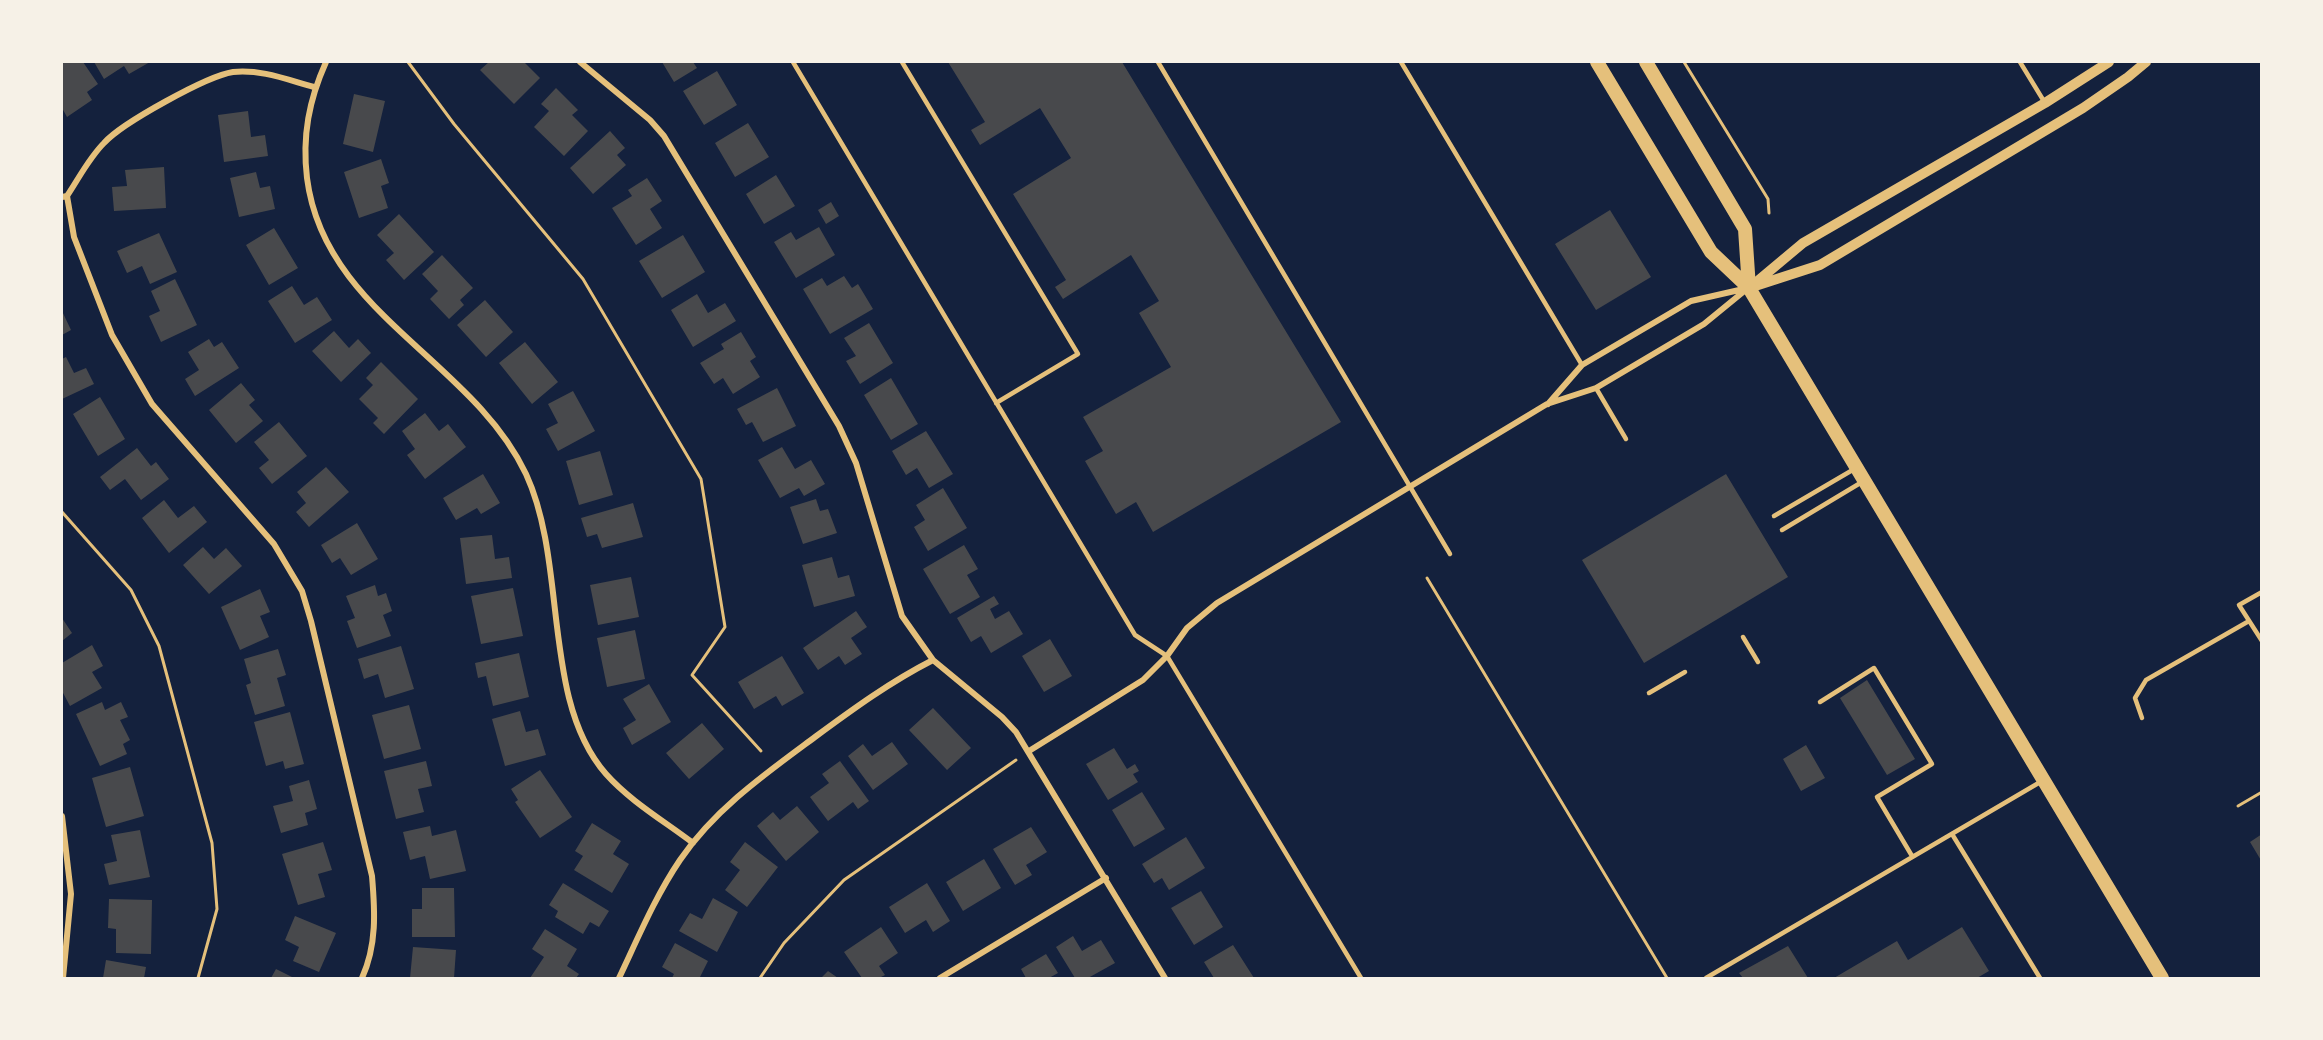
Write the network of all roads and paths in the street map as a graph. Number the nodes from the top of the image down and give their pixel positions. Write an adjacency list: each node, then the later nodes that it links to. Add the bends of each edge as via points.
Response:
1 (326, 62): 14 (street)
2 (408, 62): 43 (path, via 454,124 583,279 700,479 725,627 692,675)
3 (580, 62): 37 (street, via 664,136 839,426 856,464 898,606 919,644)
4 (793, 62): 21 (lane)
5 (902, 62): 21 (lane, via 1078,354)
6 (1158, 62): 26 (lane)
7 (1401, 62): 19 (lane)
8 (1597, 62): 18 (main road, via 1712,252)
9 (1646, 62): 18 (main road, via 1745,229)
10 (1684, 62): 17 (path, via 1768,199)
11 (2020, 62): 15 (lane)
12 (2109, 62): 15 (street)
13 (2146, 62): 18 (street, via 2083,108 1820,265)
14 (314, 87): 16 (street, via 253,72 213,77 106,140); 51 (street, via 305,157 309,194 328,247 364,297 467,393 509,445 538,505 548,548 567,688 581,736 606,774)
15 (2045, 103): 18 (street, via 1803,243)
16 (64, 196): 56 (street, via 74,237 112,335 139,386 274,544 302,591 372,876 376,916)
17 (1769, 213)
18 (1749, 288): 19 (street, via 1692,301); 20 (street, via 1704,324); 24 (main road)
19 (1582, 365): 22 (street)
20 (1596, 388): 22 (street); 23 (lane)
21 (996, 403): 36 (lane, via 1135,635)
22 (1547, 404): 26 (street)
23 (1626, 439)
24 (1858, 466): 25 (main road); 28 (lane)
25 (1866, 479): 29 (lane); 46 (main road)
26 (1412, 486): 30 (lane); 36 (street, via 1217,603 1187,628)
27 (62, 512): 55 (path, via 131,590 159,646 212,843 217,909)
28 (1774, 516)
29 (1782, 530)
30 (1450, 554)
31 (1427, 578): 62 (path)
32 (2262, 592): 33 (lane, via 2240,605)
33 (2249, 621): 35 (lane); 42 (lane, via 2146,680 2135,698)
34 (1743, 637): 38 (lane)
35 (2262, 641)
36 (1167, 656): 44 (street, via 1143,680); 61 (lane)
37 (933, 660): 44 (street, via 1002,717); 51 (street, via 885,687 751,784)
38 (1758, 662)
39 (1684, 672): 40 (lane)
40 (1649, 693)
41 (1820, 702): 52 (lane, via 1874,668 1932,764 1877,797)
42 (2142, 718)
43 (761, 751)
44 (1029, 751): 53 (street)
45 (1016, 760): 58 (path, via 844,880 784,943)
46 (2043, 780): 50 (lane); 65 (main road)
47 (2262, 792): 48 (path)
48 (2238, 806)
49 (62, 816): 54 (street, via 71,894)
50 (1952, 834): 52 (lane); 64 (lane)
51 (693, 843): 57 (street, via 658,896)
52 (1912, 856): 63 (lane)
53 (1106, 878): 59 (street); 60 (street)
54 (63, 978)
55 (198, 978)
56 (362, 978)
57 (619, 978)
58 (760, 978)
59 (940, 978)
60 (1165, 978)
61 (1362, 978)
62 (1668, 978)
63 (1706, 978)
64 (2040, 978)
65 (2162, 978)

